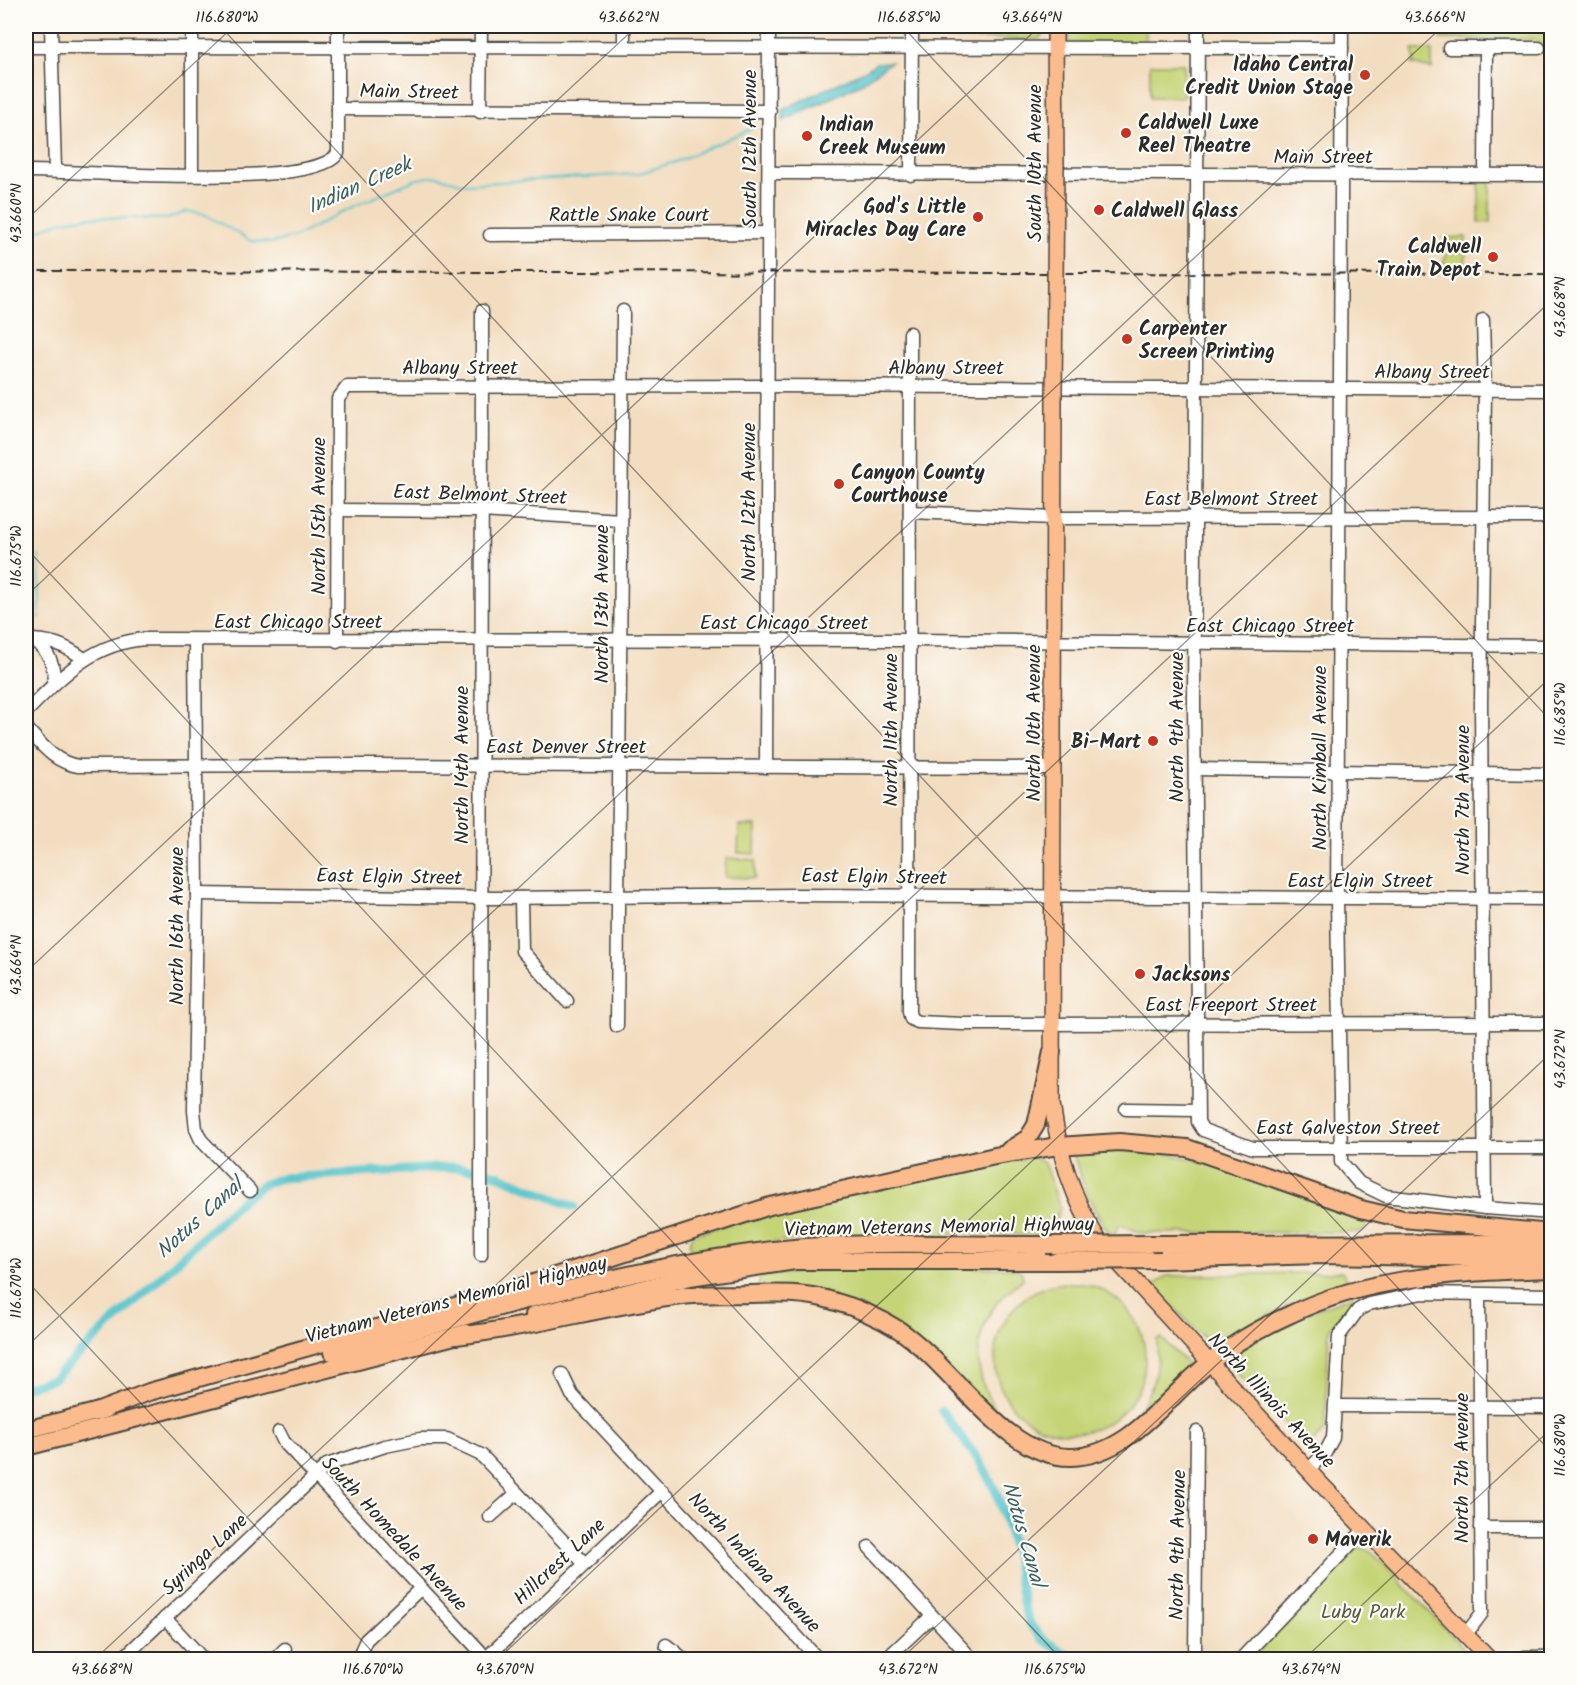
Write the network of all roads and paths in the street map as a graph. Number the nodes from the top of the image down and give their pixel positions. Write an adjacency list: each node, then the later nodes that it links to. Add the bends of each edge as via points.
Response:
1 (51, 26): 16 (street)
2 (192, 26): 11 (street)
3 (338, 26): 12 (street)
4 (481, 26): 17 (street)
5 (624, 26): 13 (street)
6 (769, 26): 14 (street, South 12th Avenue)
7 (912, 26): 18 (street)
8 (1054, 26): 24 (main road, South 10th Avenue)
9 (1198, 26): 19 (street, North 9th Avenue)
10 (1342, 26): 20 (street, North Kimball Avenue)
11 (192, 46): 12 (street); 16 (street); 32 (street)
12 (338, 46): 17 (street); 25 (street)
13 (624, 46): 14 (street); 17 (street)
14 (769, 46): 18 (street); 26 (street, South 12th Avenue)
15 (26, 47): 16 (street)
16 (51, 47): 28 (street)
17 (480, 47): 27 (street)
18 (912, 47): 24 (street); 33 (street)
19 (1198, 48): 20 (street); 24 (street); 34 (street, North 9th Avenue)
20 (1342, 48): 36 (street, North Kimball Avenue)
21 (1449, 48): 22 (street)
22 (1486, 48): 23 (street); 31 (street)
23 (1539, 48)
24 (1054, 49): 40 (main road, South 10th Avenue, bridge)
25 (338, 109): 27 (street, Main Street); 32 (street, Main Street, via 338,153 325,164 264,175)
26 (770, 111): 27 (street, Main Street); 30 (street, South 12th Avenue)
27 (480, 112)
28 (55, 170): 29 (street, Main Street); 32 (street, Main Street, via 96,175)
29 (26, 171)
30 (770, 173): 33 (street, Main Street); 37 (street, South 12th Avenue)
31 (1485, 174): 35 (street, Main Street); 36 (street, Main Street)
32 (192, 175)
33 (910, 175): 34 (street, Main Street)
34 (1197, 175): 36 (street, Main Street); 49 (street, North 9th Avenue)
35 (1551, 175)
36 (1342, 176): 50 (street, North Kimball Avenue)
37 (768, 233): 38 (street, Rattle Snake Court); 39 (street, South 12th Avenue)
38 (490, 235)
39 (769, 273): 46 (street, North 12th Avenue)
40 (1055, 300): 61 (main road, North 10th Avenue, bridge)
41 (482, 310): 47 (street, North 14th Avenue)
42 (623, 311): 45 (street, North 13th Avenue)
43 (1483, 320): 52 (street, North 7th Avenue)
44 (910, 333): 48 (street, North 11th Avenue)
45 (622, 386): 46 (street, Albany Street); 47 (street, Albany Street); 62 (street, North 13th Avenue)
46 (768, 386): 48 (street, Albany Street); 69 (street, North 12th Avenue)
47 (481, 387): 53 (street, Albany Street, via 347,387); 55 (street, North 14th Avenue)
48 (910, 387): 49 (street, Albany Street); 56 (street, North 11th Avenue)
49 (1196, 388): 50 (street, Albany Street); 57 (street, North 9th Avenue)
50 (1341, 390): 52 (street, Albany Street); 58 (street, North Kimball Avenue)
51 (1551, 390): 52 (street, Albany Street)
52 (1485, 391): 59 (street, North 7th Avenue)
53 (342, 392): 54 (street, North 15th Avenue, via 338,399)
54 (337, 510): 55 (street, East Belmont Street); 66 (street, North 15th Avenue)
55 (481, 511): 62 (street, East Belmont Street); 67 (street, North 14th Avenue)
56 (910, 512): 61 (street, East Belmont Street); 65 (street, North 11th Avenue)
57 (1196, 517): 58 (street, East Belmont Street); 61 (street, East Belmont Street); 71 (street, North 9th Avenue)
58 (1339, 517): 59 (street, East Belmont Street); 72 (street, North Kimball Avenue)
59 (1482, 517): 60 (street, East Belmont Street); 74 (street, North 7th Avenue)
60 (1551, 517)
61 (1054, 518): 70 (main road, North 10th Avenue)
62 (621, 520): 68 (street, North 13th Avenue)
63 (29, 640): 75 (street, via 53,640); 76 (street, via 48,653)
64 (195, 640): 66 (street, East Chicago Street); 75 (street, East Chicago Street, via 133,640); 79 (street, North 16th Avenue)
65 (910, 640): 69 (street, East Chicago Street); 70 (street, East Chicago Street); 84 (street, North 11th Avenue)
66 (337, 641): 67 (street, East Chicago Street)
67 (481, 642): 68 (street, East Chicago Street); 80 (street, North 14th Avenue)
68 (620, 642): 69 (street, East Chicago Street); 81 (street, North 13th Avenue)
69 (768, 642): 82 (street, North 12th Avenue)
70 (1054, 642): 71 (street, East Chicago Street); 83 (main road, North 10th Avenue)
71 (1195, 644): 72 (street, East Chicago Street); 85 (street, North 9th Avenue)
72 (1339, 645): 74 (street, East Chicago Street); 86 (street, North Kimball Avenue)
73 (1551, 646): 74 (street, East Chicago Street)
74 (1481, 647): 87 (street, North 7th Avenue)
75 (84, 659): 76 (street, East Chicago Street)
76 (53, 685): 77 (street, East Chicago Street)
77 (26, 712)
78 (26, 728): 79 (street, East Denver Street, via 54,758 65,764)
79 (195, 764): 80 (street, East Denver Street); 89 (street, North 16th Avenue)
80 (480, 765): 81 (street, East Denver Street); 91 (street, North 14th Avenue)
81 (620, 766): 82 (street, East Denver Street); 92 (street, North 13th Avenue)
82 (766, 767): 84 (street, East Denver Street)
83 (1053, 768): 84 (street, East Denver Street); 93 (main road, North 10th Avenue)
84 (910, 769): 90 (street, North 11th Avenue)
85 (1195, 769): 86 (street); 95 (street, North 9th Avenue)
86 (1338, 770): 87 (street); 96 (street, North Kimball Avenue)
87 (1482, 774): 88 (street); 97 (street, North 7th Avenue)
88 (1551, 774)
89 (197, 894): 91 (street, East Elgin Street); 115 (street, North 16th Avenue, via 196,1129 201,1140)
90 (909, 896): 92 (street, East Elgin Street); 93 (street, East Elgin Street); 100 (street, North 11th Avenue)
91 (481, 897): 94 (street, East Elgin Street); 120 (street, North 14th Avenue)
92 (618, 897): 94 (street, East Elgin Street); 106 (street, North 13th Avenue)
93 (1053, 897): 95 (street, East Elgin Street); 105 (main road, North 10th Avenue)
94 (521, 898): 99 (street, via 522,951)
95 (1196, 898): 96 (street, East Elgin Street); 101 (street, North 9th Avenue)
96 (1337, 899): 97 (street, East Elgin Street); 102 (street, North Kimball Avenue)
97 (1482, 899): 98 (street, East Elgin Street); 103 (street, North 7th Avenue)
98 (1551, 899)
99 (567, 1001)
100 (911, 1019): 105 (street, East Freeport Street)
101 (1197, 1023): 102 (street, East Freeport Street); 105 (street, East Freeport Street); 109 (street, North 9th Avenue)
102 (1339, 1023): 103 (street, East Freeport Street); 112 (street, North Kimball Avenue)
103 (1483, 1023): 104 (street, East Freeport Street); 111 (street, North 7th Avenue)
104 (1551, 1023)
105 (1052, 1024): 107 (main road, North 10th Avenue)
106 (617, 1026)
107 (1052, 1052): 110 (main road, North 10th Avenue, via 1052,1104); 114 (highway, via 1033,1132 1023,1143)
108 (1126, 1109): 109 (street)
109 (1197, 1110): 112 (street, East Galveston Street, via 1203,1130 1239,1144)
110 (1058, 1146): 114 (highway); 118 (highway, via 1119,1142 1187,1148 1361,1209 1432,1222); 126 (main road, North Illinois Avenue, via 1073,1194 1101,1244)
111 (1483, 1147): 112 (street, East Galveston Street); 113 (street, East Galveston Street); 116 (street, North 7th Avenue)
112 (1340, 1148): 116 (street, North Kimball Avenue, via 1345,1169 1359,1183 1386,1196)
113 (1551, 1148)
114 (995, 1156): 131 (highway, via 770,1206 512,1290 149,1392)
115 (250, 1191)
116 (1485, 1208): 117 (street)
117 (1551, 1213)
118 (1551, 1233)
119 (1551, 1243): 131 (highway, Vietnam Veterans Memorial Highway, bridge, via 831,1246 775,1250 716,1258 605,1282)
120 (481, 1255)
121 (1551, 1258): 125 (highway, Vietnam Veterans Memorial Highway, bridge, via 1321,1255 795,1262 741,1268 617,1293)
122 (1551, 1269): 126 (highway, via 1423,1276 1355,1290 1293,1312)
123 (1551, 1295): 124 (street)
124 (1479, 1296): 128 (street, via 1422,1293 1369,1304 1351,1316 1339,1336); 129 (street, North 7th Avenue)
125 (456, 1336): 126 (highway, via 682,1296 802,1293 858,1310 899,1330 943,1367 1008,1433 1042,1452 1073,1457 1092,1454 1124,1440); 135 (highway, Vietnam Veterans Memorial Highway)
126 (1209, 1363): 136 (main road, North Illinois Avenue)
127 (562, 1374): 138 (street, North Indiana Avenue, via 569,1392)
128 (1336, 1406): 129 (street); 136 (street, via 1333,1438)
129 (1480, 1407): 130 (street); 141 (street, North 7th Avenue)
130 (1551, 1407)
131 (96, 1412): 132 (highway, Vietnam Veterans Memorial Highway)
132 (26, 1430)
133 (279, 1432): 137 (street, South Homedale Avenue)
134 (1197, 1432): 162 (street, North 9th Avenue)
135 (26, 1447)
136 (1308, 1470): 143 (main road, North Illinois Avenue)
137 (315, 1476): 139 (street, Syringa Lane, via 336,1460 385,1446 420,1439 447,1439 481,1455); 146 (street, South Homedale Avenue); 148 (street, Syringa Lane)
138 (662, 1491): 145 (street, Hillcrest Lane); 159 (street, North Indiana Avenue)
139 (517, 1493): 140 (street); 145 (street, Syringa Lane)
140 (490, 1517)
141 (1481, 1528): 142 (street); 149 (street, North 7th Avenue, via 1482,1613)
142 (1551, 1528)
143 (1365, 1529): 149 (main road, North Illinois Avenue); 163 (street)
144 (869, 1547): 147 (street)
145 (585, 1564): 157 (street, Hillcrest Lane)
146 (421, 1588): 151 (street, via 366,1640); 157 (street, South Homedale Avenue)
147 (932, 1616): 160 (street); 161 (street)
148 (165, 1618): 154 (street, Syringa Lane); 155 (street)
149 (1466, 1634): 164 (main road, North Illinois Avenue)
150 (285, 1649): 156 (street)
151 (361, 1651)
152 (669, 1652): 158 (street)
153 (1551, 1657): 165 (street)
154 (121, 1659)
155 (204, 1659)
156 (274, 1659)
157 (484, 1659)
158 (685, 1659)
159 (819, 1659)
160 (885, 1659)
161 (973, 1659)
162 (1195, 1659)
163 (1240, 1659)
164 (1490, 1659)
165 (1520, 1659)

